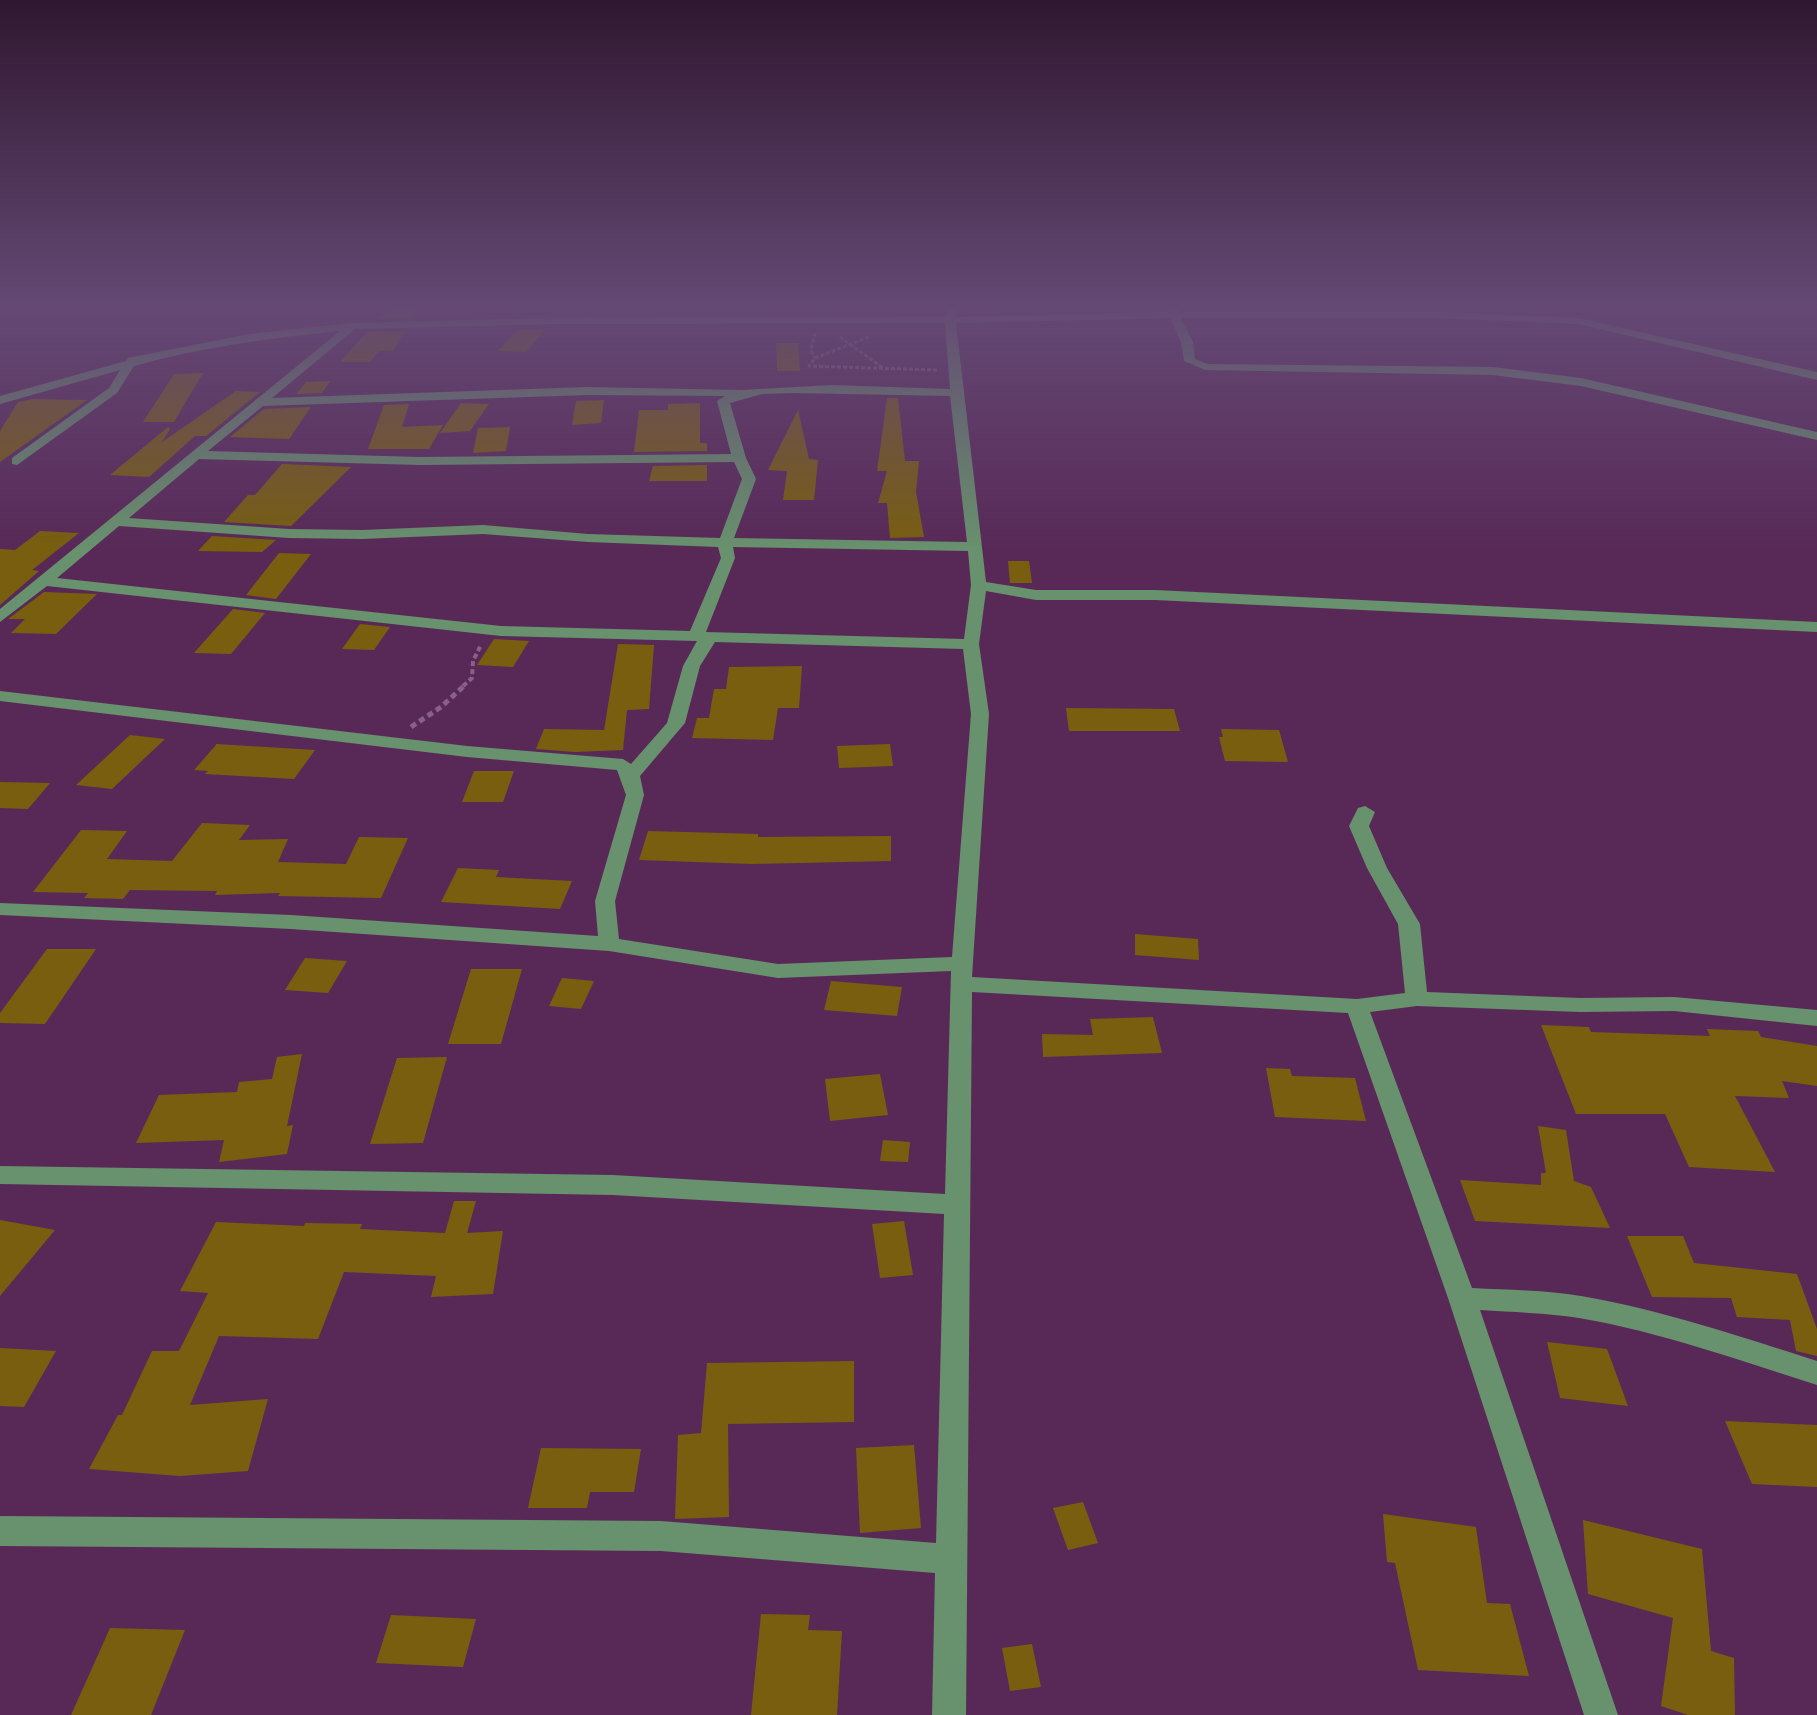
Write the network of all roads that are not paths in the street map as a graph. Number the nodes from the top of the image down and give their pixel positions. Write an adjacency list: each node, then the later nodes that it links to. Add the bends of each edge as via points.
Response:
1 (36, 389): 10 (street)
2 (114, 389): 15 (street)
3 (276, 389): 11 (street)
4 (775, 389): 9 (street)
5 (777, 389): 6 (street)
6 (913, 389)
7 (956, 389): 18 (street)
8 (1612, 389): 12 (street)
9 (737, 392): 11 (street); 14 (street, via 723,401)
10 (0, 400)
11 (260, 402): 13 (street)
12 (1817, 436)
13 (200, 455): 14 (street, via 435,461); 16 (street)
14 (739, 458): 17 (street, via 749,479)
15 (17, 461)
16 (117, 521): 17 (street, via 284,534 470,528); 19 (street)
17 (725, 543): 18 (street); 23 (street, via 728,558 712,591)
18 (976, 547): 20 (street)
19 (43, 581): 21 (street); 23 (street, via 501,631)
20 (979, 585): 22 (street, via 1036,595 1155,595); 24 (street)
21 (0, 617)
22 (1817, 627)
23 (703, 636): 24 (street); 26 (street, via 676,724)
24 (971, 644): 30 (street, via 980,714)
25 (0, 696): 26 (street, via 458,751 623,765)
26 (631, 776): 29 (street, via 635,795 605,901)
27 (1365, 812): 31 (street, via 1359,826 1409,924)
28 (0, 909): 29 (street)
29 (609, 944): 30 (street, via 778,971)
30 (963, 974): 32 (street); 35 (street)
31 (1417, 999): 32 (street); 33 (street, via 1674,1004)
32 (1357, 1006): 36 (street)
33 (1817, 1018)
34 (0, 1175): 35 (street, via 613,1185)
35 (958, 1205): 39 (street)
36 (1462, 1298): 37 (street, via 1577,1307 1634,1318); 41 (street)
37 (1817, 1373)
38 (0, 1531): 39 (street, via 661,1536)
39 (952, 1559): 40 (street)
40 (949, 1715)
41 (1601, 1715)

